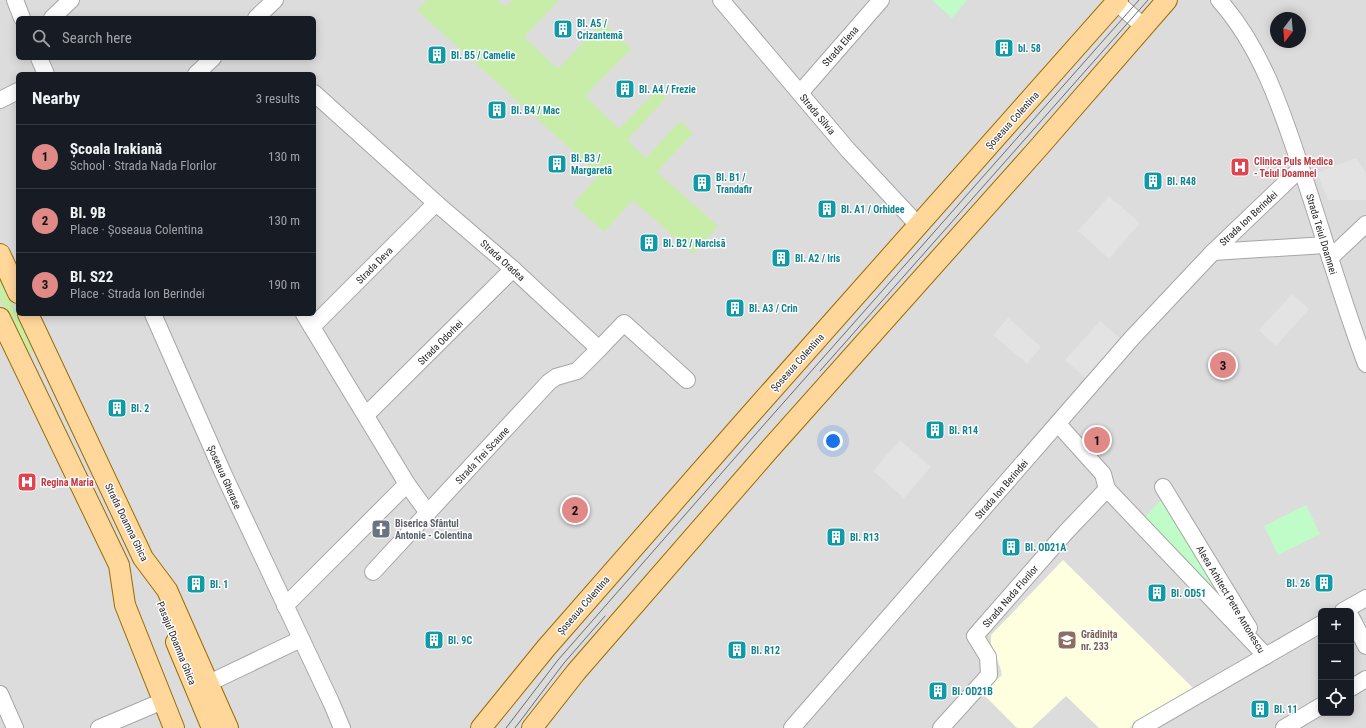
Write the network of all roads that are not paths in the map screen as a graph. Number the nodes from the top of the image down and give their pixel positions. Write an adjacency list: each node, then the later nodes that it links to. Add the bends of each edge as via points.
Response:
1 (15, 0): 9 (street)
2 (71, 0): 10 (street)
3 (275, 0): 11 (street)
4 (721, 0): 18 (street, Strada Silvia)
5 (881, 0): 18 (street, Strada Elena)
6 (1167, 0): 12 (main road)
7 (1218, 0): 21 (street, Strada Teiul Doamnei, via 1244,34 1264,70)
8 (1116, 1): 12 (street); 24 (main road, Șoseaua Colentina)
9 (21, 16)
10 (54, 16)
11 (258, 16)
12 (1143, 26): 71 (main road, via 675,558 576,672)
13 (40, 60): 15 (street)
14 (211, 60): 16 (street)
15 (45, 72)
16 (198, 72)
17 (16, 92): 20 (street)
18 (800, 93): 24 (street, Strada Silvia)
19 (316, 95): 22 (street, Strada Oradea)
20 (0, 100)
21 (1301, 168): 25 (street, Strada Teiul Doamnei); 26 (street, Strada Ion Berindei)
22 (436, 203): 28 (street, Strada Oradea); 30 (street, Strada Deva)
23 (1366, 224): 25 (street)
24 (918, 226): 70 (main road, Șoseaua Colentina, via 551,642)
25 (1328, 251): 26 (street, Strada Ion Berindei); 35 (street, Strada Teiul Doamnei)
26 (1212, 252): 40 (street, Strada Ion Berindei)
27 (0, 254): 29 (main road)
28 (513, 269): 36 (street, Strada Oradea); 39 (street, Strada Odorhei)
29 (16, 289)
30 (316, 313)
31 (29, 316): 45 (main road, Strada Doamna Ghica)
32 (154, 316): 49 (street, Șoseaua Gherase)
33 (0, 318): 46 (main road)
34 (308, 320): 39 (street)
35 (1361, 333): 37 (street, Strada Teiul Doamnei)
36 (599, 349): 38 (street, via 624,323); 44 (street, Strada Trei Scaune, via 578,371 556,377 549,382)
37 (1366, 364)
38 (686, 380)
39 (366, 415): 41 (street)
40 (1058, 424): 43 (street, via 1103,474); 72 (street, Strada Ion Berindei)
41 (407, 484): 44 (street); 49 (street)
42 (1163, 487): 55 (street, Aleea Arhitect Petre Antonescu)
43 (1107, 489): 55 (street, Aleea Arhitect Petre Antonescu); 62 (street, Strada Nada Florilor, via 975,636 988,657 989,675)
44 (428, 512): 47 (street, Strada Trei Scaune)
45 (143, 558): 57 (main road, Strada Doamna Ghica, via 167,590); 67 (main road, Pasajul Doamna Ghica)
46 (119, 565): 60 (main road, via 125,605); 66 (main road)
47 (374, 572)
48 (1366, 598): 50 (street)
49 (285, 606): 53 (street, Șoseaua Gherase)
50 (1352, 608)
51 (1354, 625): 54 (street)
52 (1318, 626): 55 (street)
53 (300, 639): 57 (street); 69 (street, Șoseaua Gherase)
54 (1366, 646)
55 (1266, 656): 73 (street)
56 (1366, 680): 58 (street)
57 (209, 683): 68 (main road, Strada Doamna Ghica)
58 (1354, 686)
59 (0, 694): 63 (street)
60 (163, 701): 64 (street); 65 (main road)
61 (1318, 708): 74 (street)
62 (948, 725)
63 (15, 728)
64 (99, 728)
65 (174, 728)
66 (189, 728)
67 (212, 728)
68 (228, 728)
69 (342, 728)
70 (481, 728)
71 (532, 728)
72 (792, 728)
73 (1142, 728)
74 (1284, 728)

